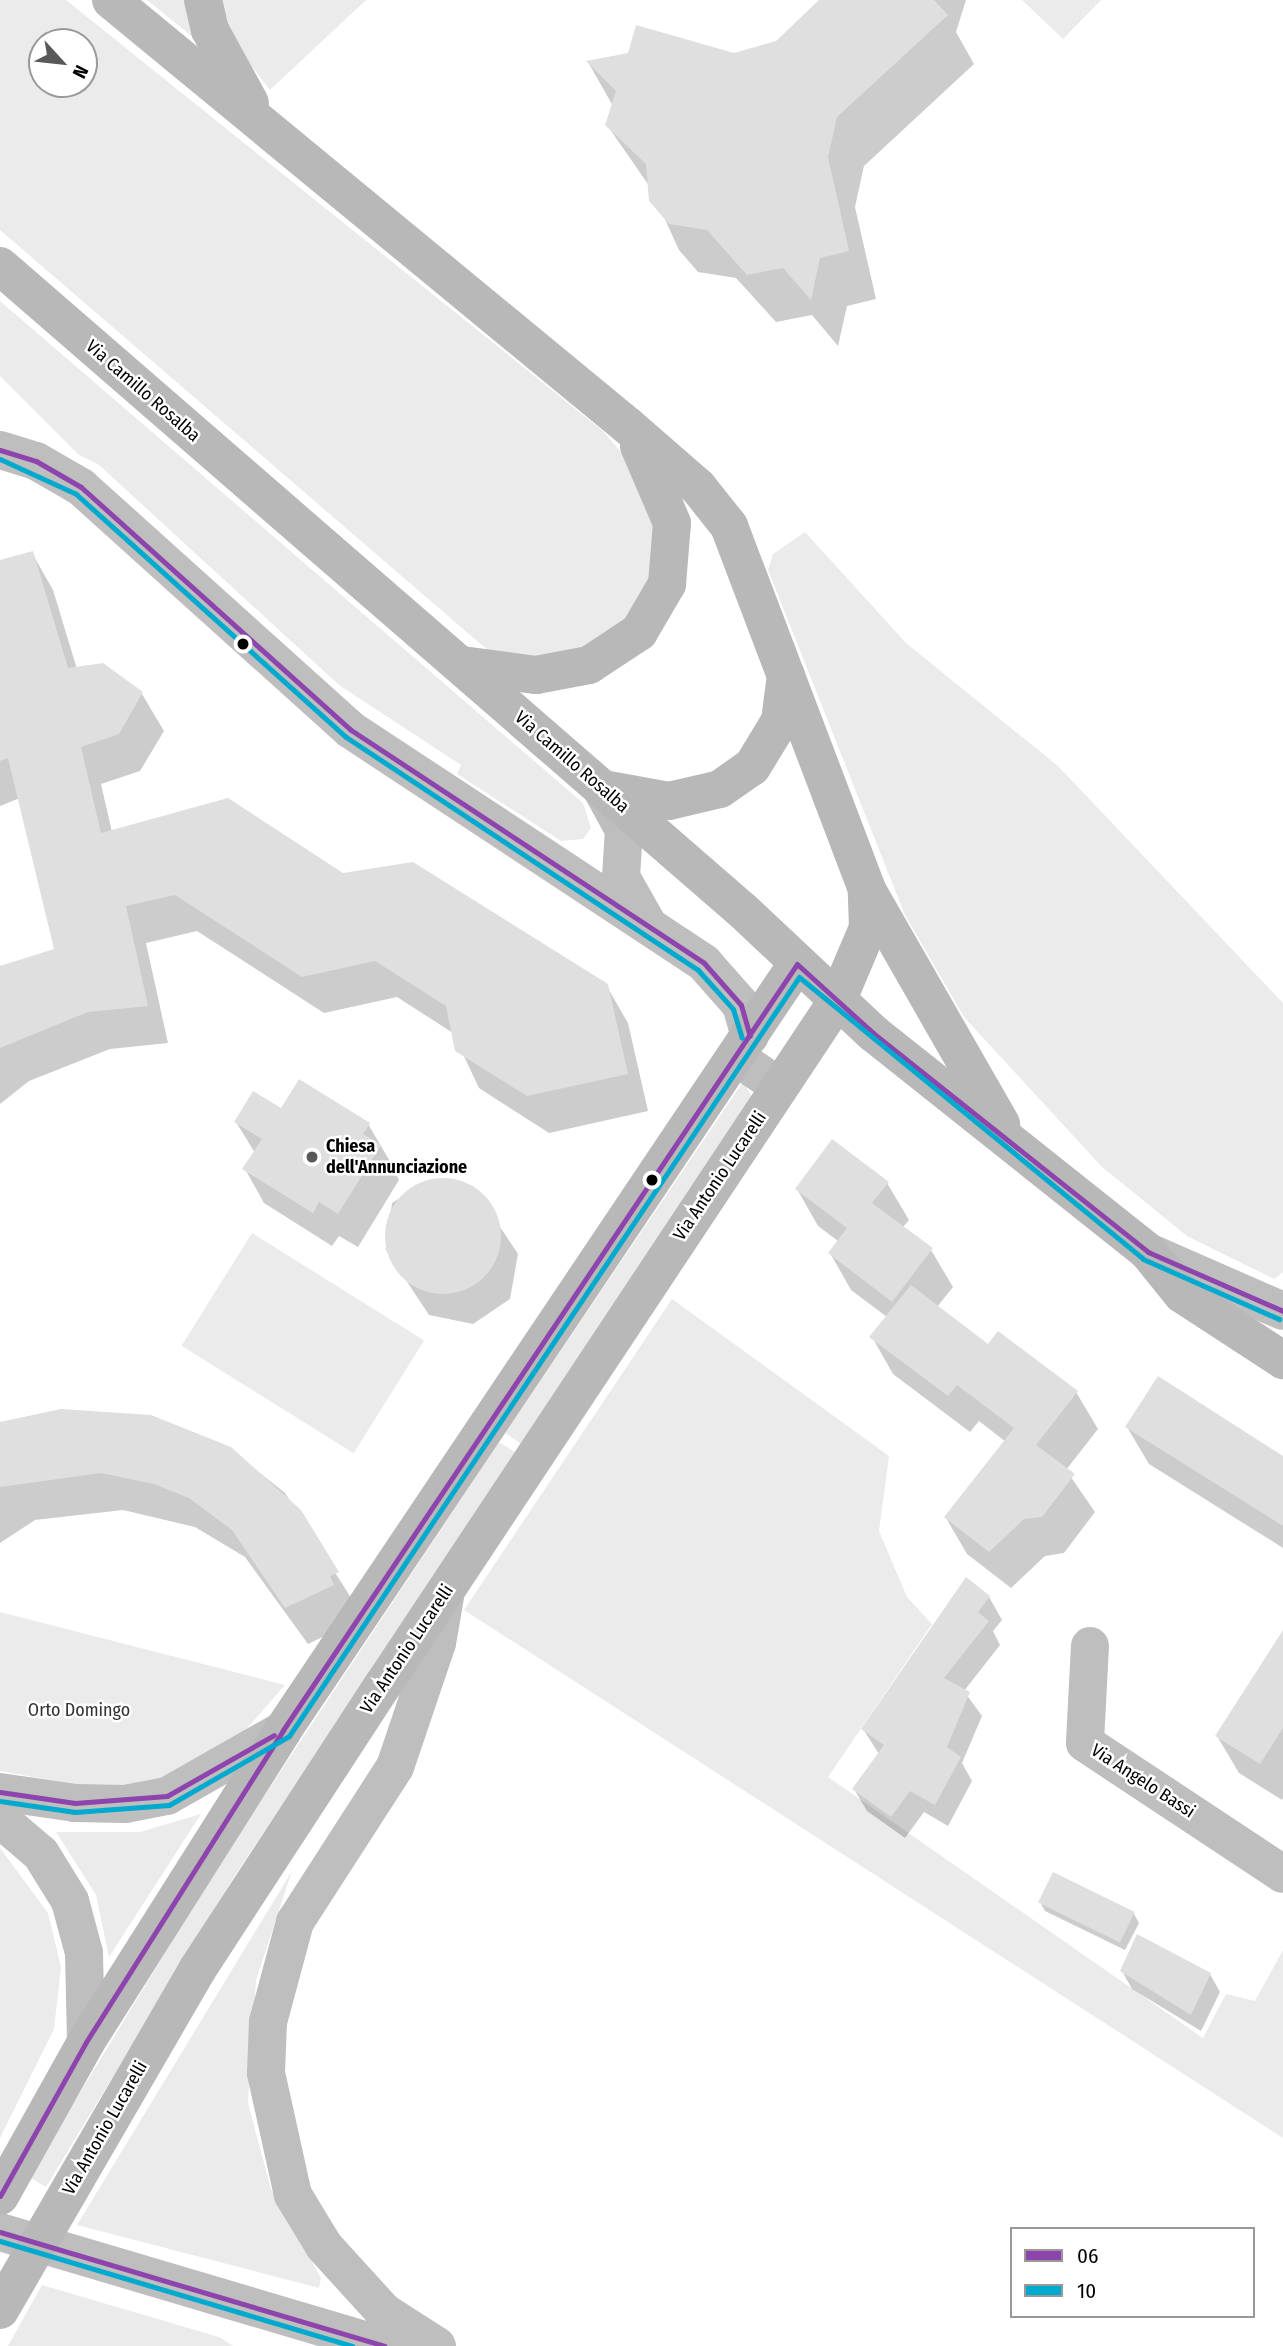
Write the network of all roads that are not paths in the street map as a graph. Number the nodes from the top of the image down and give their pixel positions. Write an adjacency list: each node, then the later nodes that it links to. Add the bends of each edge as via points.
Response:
1 (111, 0): 3 (street)
2 (203, 0): 3 (street, via 210,30)
3 (260, 120): 5 (street)
4 (0, 266): 7 (street, Via Camillo Rosalba)
5 (628, 426): 7 (street, via 660,482 672,523 667,584 639,632 589,665 536,675); 8 (street, via 698,487 729,526)
6 (0, 450): 11 (street, via 36,461 81,487 351,730)
7 (462, 665): 9 (street, Via Camillo Rosalba)
8 (786, 675): 9 (street, via 780,721 752,767 720,789 669,801); 10 (street)
9 (601, 788): 11 (street, via 624,830 621,877); 12 (street, Via Camillo Rosalba)
10 (867, 890): 13 (street, Via Antonio Lucarelli, via 868,928); 16 (street)
11 (650, 928): 14 (street, via 723,980 741,1005)
12 (797, 964): 13 (street, Via Camillo Rosalba); 14 (street)
13 (837, 1002): 15 (street, Via Antonio Lucarelli); 16 (street, Via Camillo Rosalba)
14 (743, 1047): 15 (street); 22 (street, via 529,1372)
15 (780, 1087): 20 (street, Via Antonio Lucarelli)
16 (1012, 1144): 17 (street, Via Camillo Rosalba)
17 (1148, 1252): 18 (street); 19 (street, Via Camillo Rosalba, via 1182,1294)
18 (1283, 1311)
19 (1283, 1360)
20 (446, 1591): 29 (street, Via Antonio Lucarelli, bridge, via 197,1970); 31 (street, via 437,1643 395,1767 295,1922 268,2022 267,2073 293,2195 324,2246 384,2312)
21 (1090, 1646): 25 (street, Via Angelo Bassi, via 1085,1743)
22 (283, 1730): 23 (street, via 167,1796 125,1804 75,1803); 26 (street)
23 (0, 1792)
24 (0, 1819): 26 (street, via 41,1854 70,1901 84,1953)
25 (1283, 1874)
26 (86, 2042): 27 (street)
27 (0, 2196)
28 (0, 2232): 30 (street)
29 (0, 2310)
30 (384, 2346)
31 (437, 2346)

